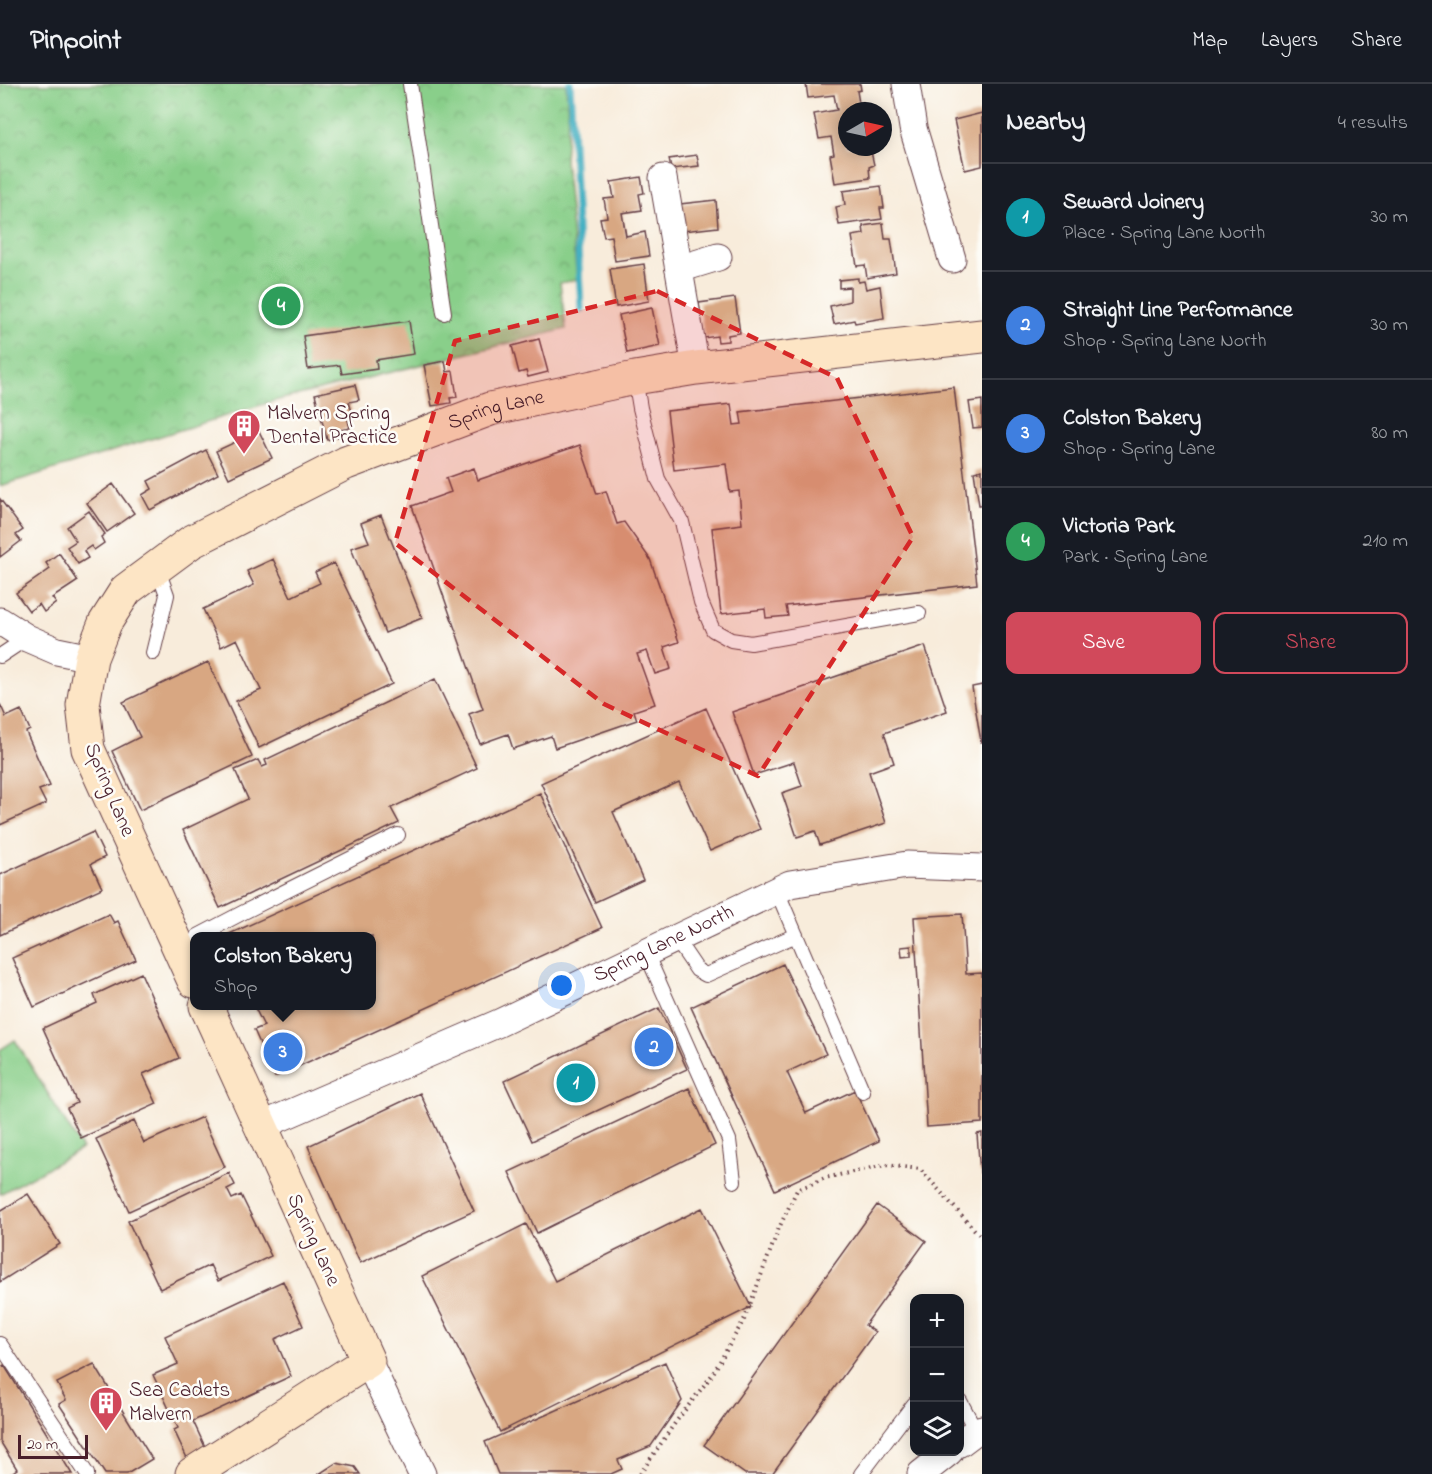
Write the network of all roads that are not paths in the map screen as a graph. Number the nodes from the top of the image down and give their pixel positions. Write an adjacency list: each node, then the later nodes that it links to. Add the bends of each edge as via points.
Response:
1 (410, 84): 7 (lane)
2 (906, 84): 5 (street, via 913,128)
3 (663, 178): 6 (street)
4 (718, 257): 6 (street)
5 (952, 259)
6 (679, 269): 9 (street)
7 (444, 314)
8 (982, 336): 9 (street, Spring Lane)
9 (696, 368): 10 (street, Spring Lane)
10 (635, 378): 11 (street, Spring Lane, via 490,409 346,463 191,542); 12 (lane, via 658,479 682,522 701,602 713,630 730,640 751,643)
11 (157, 567): 15 (lane, via 167,594); 17 (street, Spring Lane, via 126,590 105,623)
12 (919, 613)
13 (0, 621): 14 (street)
14 (27, 638): 16 (lane); 17 (street, via 57,651)
15 (153, 653)
16 (0, 656)
17 (91, 658): 24 (street, Spring Lane, via 83,705 88,749)
18 (398, 835): 21 (lane)
19 (982, 868): 20 (street, Spring Lane North, via 907,864 790,885)
20 (777, 891): 22 (lane); 23 (street, Spring Lane North)
21 (205, 932)
22 (796, 935): 23 (lane, via 706,975 697,970); 27 (lane)
23 (676, 939): 25 (street, Spring Lane North)
24 (190, 940)
25 (646, 953): 28 (street, Spring Lane North, via 499,1023); 29 (lane, via 729,1140)
26 (208, 1010): 28 (street, Spring Lane)
27 (862, 1092)
28 (261, 1126): 31 (street, Spring Lane)
29 (734, 1181)
30 (0, 1344): 36 (lane)
31 (368, 1361): 37 (street); 38 (street, Spring Lane)
32 (960, 1402): 34 (lane)
33 (910, 1410): 39 (lane)
34 (972, 1435)
35 (944, 1456): 40 (street)
36 (87, 1474)
37 (192, 1474)
38 (422, 1474)
39 (861, 1474)
40 (921, 1474)

